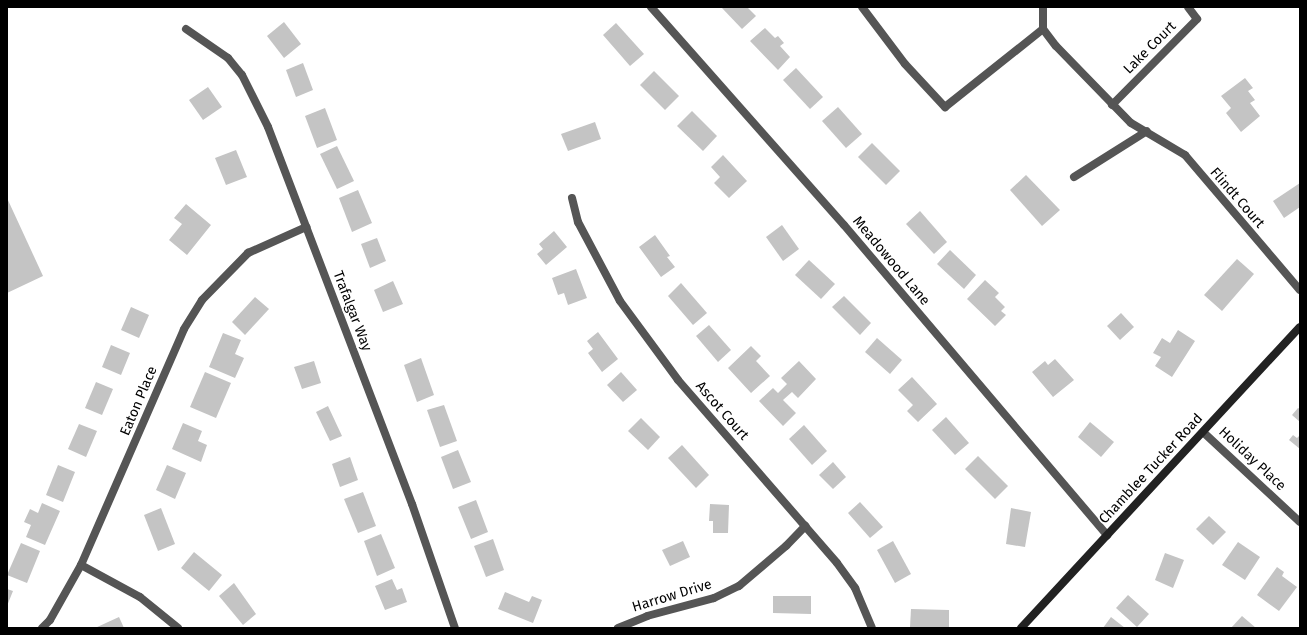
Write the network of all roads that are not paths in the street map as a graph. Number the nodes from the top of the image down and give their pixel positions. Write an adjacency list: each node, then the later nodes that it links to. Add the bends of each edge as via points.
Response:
1 (651, 7): 17 (street, Meadowood Lane, via 844,226)
2 (862, 7): 6 (street, via 905,64 945,107)
3 (1043, 7): 6 (street)
4 (1188, 7): 7 (street, Lake Court, via 1197,19)
5 (186, 28): 11 (street, Trafalgar Way, via 228,58 242,75 268,127)
6 (1043, 29): 7 (street, Flindt Court)
7 (1112, 105): 8 (street, Flindt Court, via 1131,123)
8 (1147, 131): 9 (street); 12 (street, Flindt Court, via 1185,155)
9 (1074, 177)
10 (572, 198): 16 (street, Ascot Court, via 578,222 595,258 644,336 678,380)
11 (306, 227): 18 (street, Eaton Place, via 248,253 202,300 184,329); 21 (street, Trafalgar Way, via 412,504)
12 (1300, 290)
13 (1300, 327): 14 (main road, Chamblee Tucker Road)
14 (1203, 432): 15 (street, Holiday Place); 17 (main road, Chamblee Tucker Road)
15 (1300, 522)
16 (805, 526): 22 (street, Harrow Drive, via 786,546 739,586 714,598 647,616); 23 (street, Ascot Court, via 855,588)
17 (1107, 535): 24 (main road, Chamblee Tucker Road)
18 (81, 565): 19 (street, Eaton Place, via 50,620); 20 (street, via 140,597)
19 (42, 628)
20 (178, 628)
21 (455, 628)
22 (618, 628)
23 (872, 628)
24 (1021, 628)

